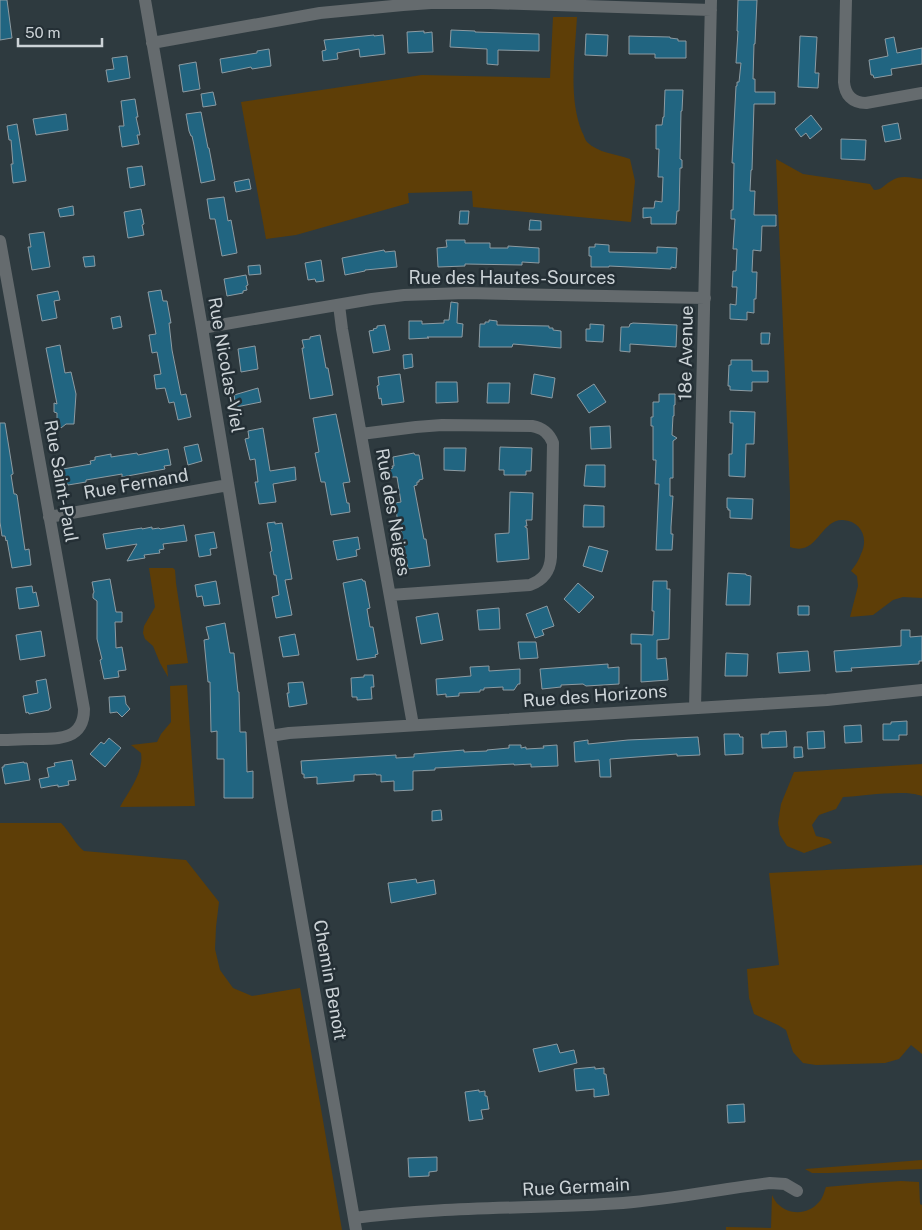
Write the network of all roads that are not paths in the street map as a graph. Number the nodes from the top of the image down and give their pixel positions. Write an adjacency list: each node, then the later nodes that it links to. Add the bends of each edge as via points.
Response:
1 (145, 0): 4 (street, Rue Nicolas-Viel)
2 (846, 0): 5 (street, via 844,88 850,98 866,103)
3 (711, 5): 4 (street, via 403,5 320,13); 7 (street, 18e Avenue)
4 (152, 43): 9 (street, Rue Nicolas-Viel)
5 (922, 93)
6 (0, 241): 12 (street, Rue Saint-Paul)
7 (705, 298): 8 (street, Rue des Hautes-Sources, via 435,293); 15 (street, 18e Avenue)
8 (339, 304): 9 (street, Rue des Hautes-Sources); 10 (street, Rue des Neiges)
9 (202, 328): 11 (street, Rue Nicolas-Viel)
10 (361, 434): 13 (street, Rue des Neiges); 13 (street, via 437,425 532,426 543,429 553,443 551,557 548,572 543,578 530,586)
11 (228, 485): 12 (street, Rue Fernand); 17 (street, Rue Nicolas-Viel)
12 (49, 517): 18 (street, Rue Saint-Paul, via 84,716 80,727 62,739)
13 (390, 595): 16 (street, Rue des Neiges)
14 (922, 690): 15 (street, Rue des Horizons)
15 (695, 708): 16 (street, Rue des Horizons)
16 (413, 725): 17 (street, Rue des Horizons)
17 (270, 736): 20 (street, Chemin Benoît)
18 (0, 740)
19 (797, 1191): 20 (street, Rue Germain, via 785,1184 770,1183 624,1202 371,1216)
20 (355, 1224)

